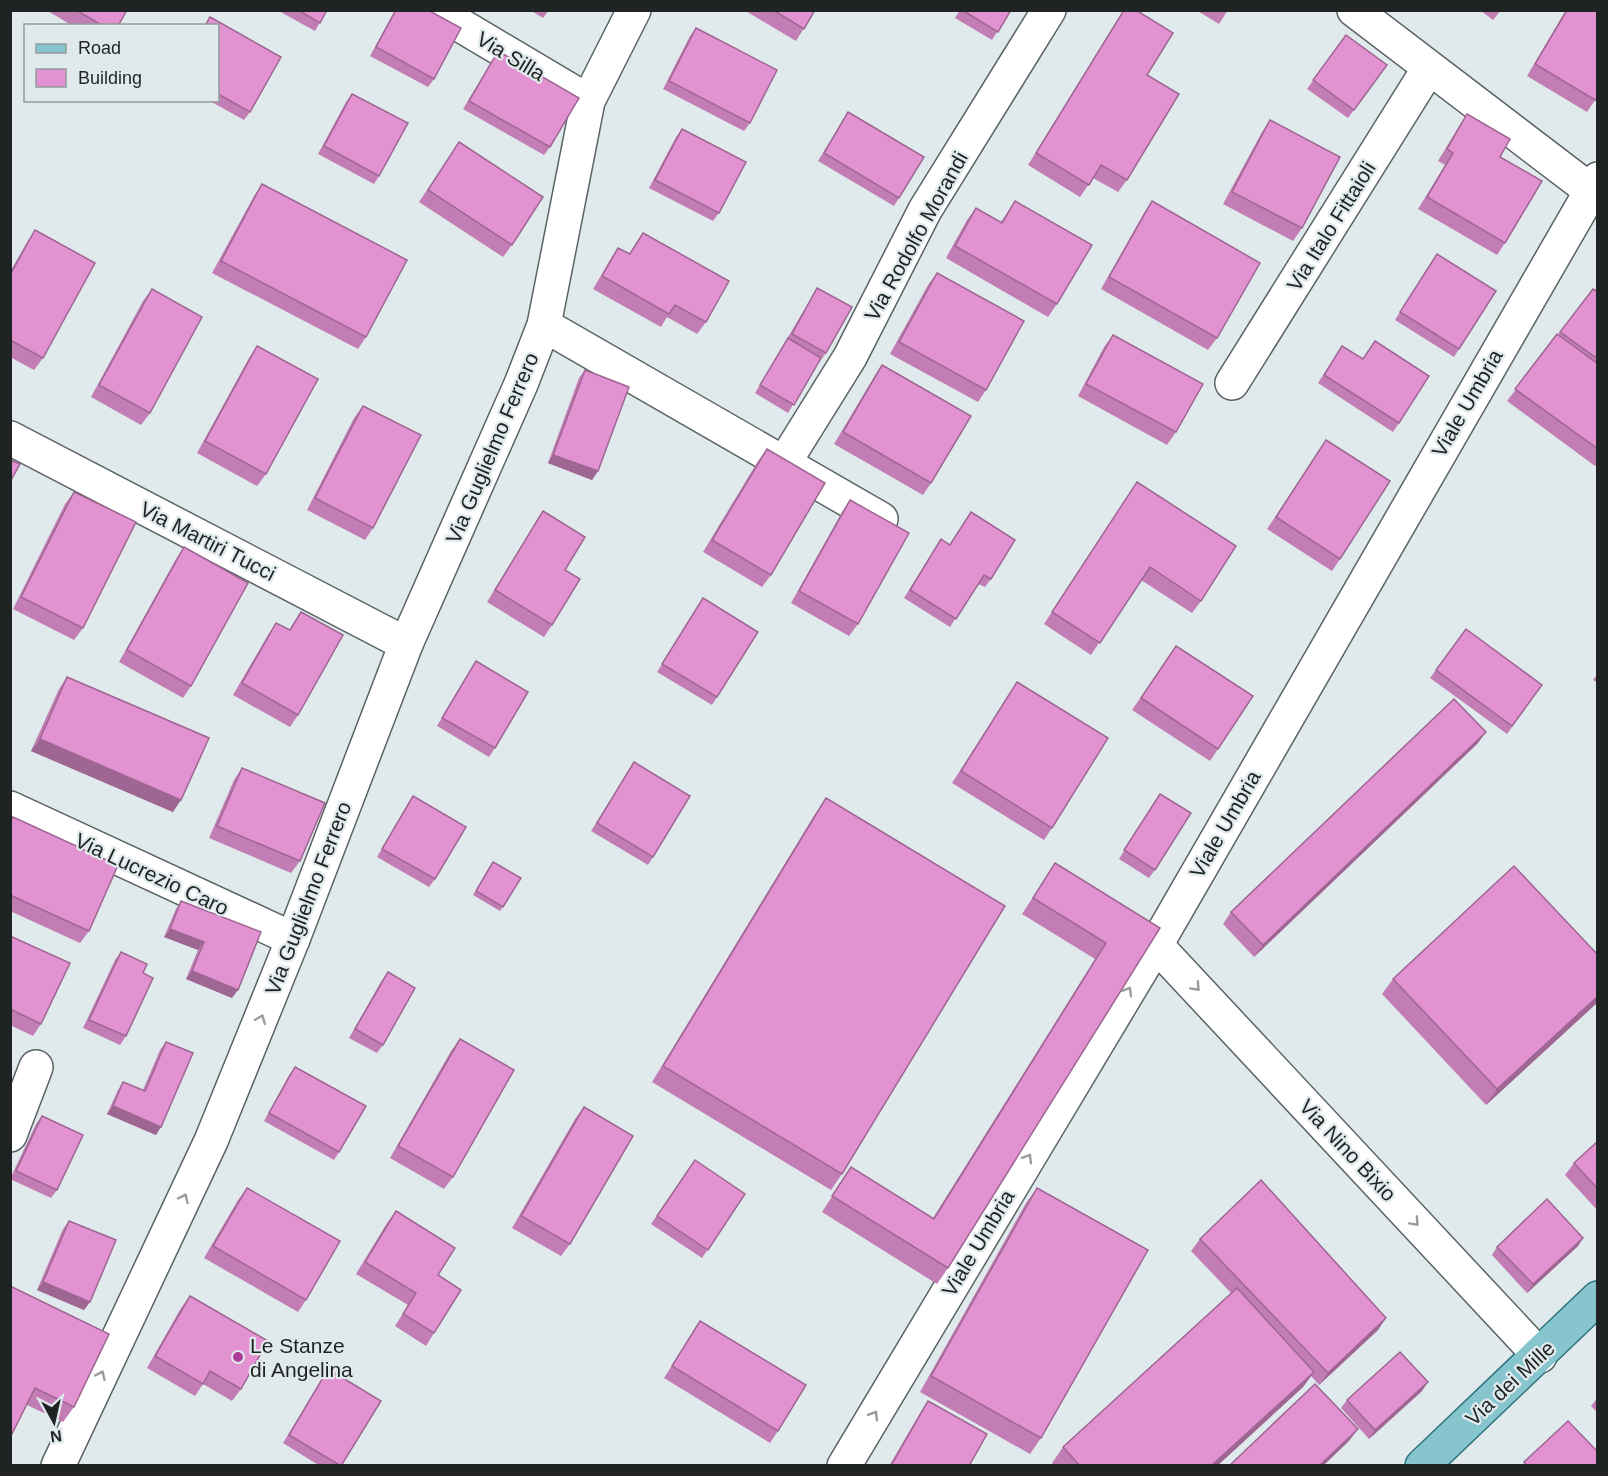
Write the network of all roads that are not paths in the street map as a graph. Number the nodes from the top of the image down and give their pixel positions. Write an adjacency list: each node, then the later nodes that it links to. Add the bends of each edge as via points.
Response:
1 (435, 10): 6 (street, Via Silla)
2 (634, 10): 6 (street, Via Guglielmo Ferrero)
3 (1049, 10): 11 (street, Via Rodolfo Morandi, via 925,210 850,357)
4 (1354, 10): 5 (street)
5 (1429, 68): 7 (street); 9 (street, Via Italo Fittaioli)
6 (588, 101): 8 (street, Via Guglielmo Ferrero)
7 (1594, 184): 16 (street, Viale Umbria)
8 (544, 325): 11 (street, Via Guglielmo Ferrero); 13 (street, Via Guglielmo Ferrero)
9 (1232, 383)
10 (10, 438): 13 (street, Via Martiri Tucci)
11 (784, 463): 12 (street, Via Guglielmo Ferrero)
12 (881, 519)
13 (406, 644): 15 (street, Via Guglielmo Ferrero)
14 (10, 808): 15 (street, Via Lucrezio Caro)
15 (293, 939): 21 (street, Via Guglielmo Ferrero, one-way to 15, via 211,1141)
16 (1156, 945): 20 (street, Via Nino Bixio, one-way to 20); 22 (street, Viale Umbria, one-way to 16)
17 (36, 1067): 18 (street)
18 (10, 1135)
19 (1598, 1298): 20 (main road, Via dei Mille)
20 (1540, 1356): 23 (main road, Via dei Mille)
21 (58, 1466)
22 (844, 1466)
23 (1422, 1466)

